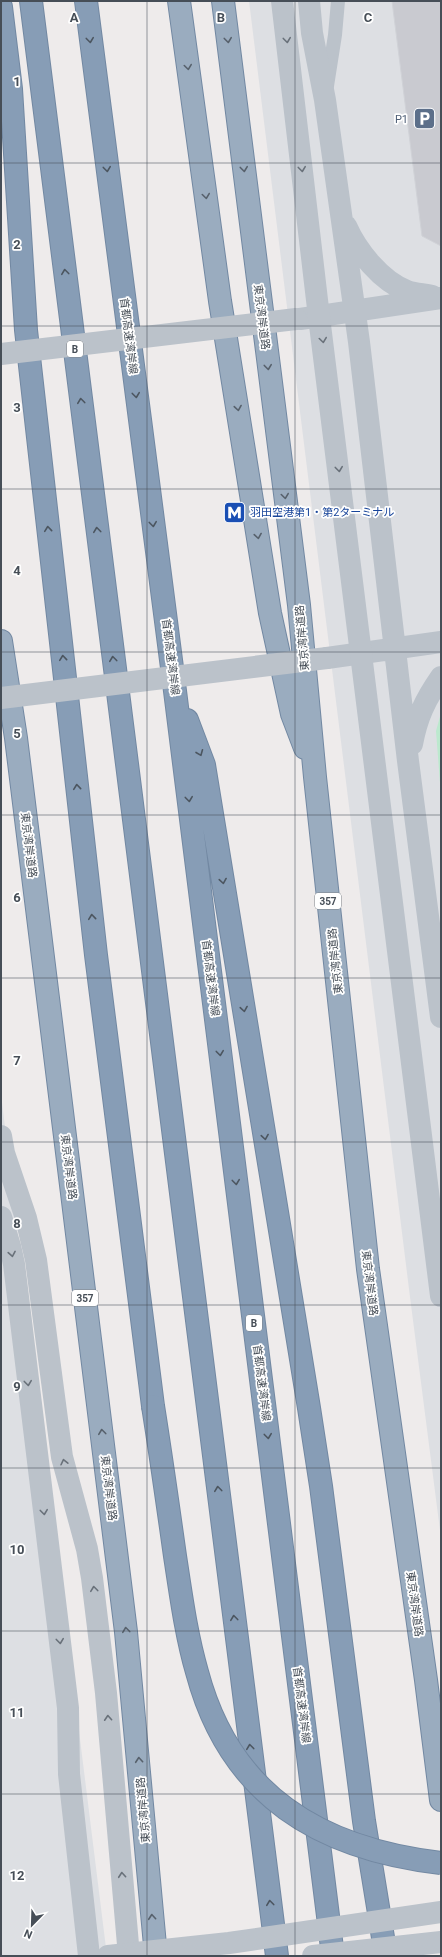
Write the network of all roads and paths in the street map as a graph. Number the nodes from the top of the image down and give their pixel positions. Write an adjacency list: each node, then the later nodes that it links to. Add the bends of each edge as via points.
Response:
1 (31, 1): 36 (highway, B, one-way to 1)
2 (86, 1): 20 (highway, 首都高速湾岸線 / B, one-way to 20)
3 (179, 1): 23 (highway, one-way to 23, via 220,301 270,613 292,714)
4 (223, 1): 23 (highway, 東京湾岸道路 / 357, one-way to 23, via 299,604)
5 (282, 1): 13 (street, one-way to 13)
6 (309, 1): 9 (street, via 312,33)
7 (338, 1): 9 (lane)
8 (1, 6): 29 (highway, one-way to 8, bridge, via 367,1850 331,1836 296,1818 268,1795 244,1769 224,1740 197,1673 183,1612 153,1406 96,955 26,330 11,90)
9 (325, 100): 10 (street)
10 (341, 215): 11 (street, via 354,243 369,262 385,276 407,291); 12 (street)
11 (441, 298): 12 (street)
12 (354, 310): 13 (street); 17 (street)
13 (320, 317): 14 (street, bridge); 18 (street, one-way to 18)
14 (1, 354)
15 (1, 641): 35 (highway, 東京湾岸道路 / 357, one-way to 15, via 126,1632 20,770)
16 (441, 642): 17 (street)
17 (395, 647): 18 (street); 22 (street)
18 (361, 654): 21 (street, bridge); 27 (street)
19 (441, 677): 22 (street, via 427,697 416,721)
20 (175, 691): 38 (highway, 首都高速湾岸線 / B, one-way to 38); 39 (highway, one-way to 39, via 204,765 315,1447 364,1821)
21 (1, 698)
22 (408, 761): 24 (street)
23 (315, 777): 28 (highway, 東京湾岸道路 / 357, via 368,1269)
24 (441, 1017)
25 (1, 1136): 34 (street, one-way to 25, via 106,1693 92,1578 87,1549 62,1457 36,1260)
26 (1, 1217): 32 (street, one-way to 32, via 14,1264 66,1692 70,1780)
27 (441, 1296)
28 (441, 1800)
29 (441, 1863)
30 (441, 1912): 33 (street, bridge, via 237,1942)
31 (441, 1942): 37 (street, bridge)
32 (89, 1956)
33 (108, 1956)
34 (129, 1956)
35 (156, 1956)
36 (277, 1956)
37 (313, 1956)
38 (333, 1956)
39 (386, 1956)

